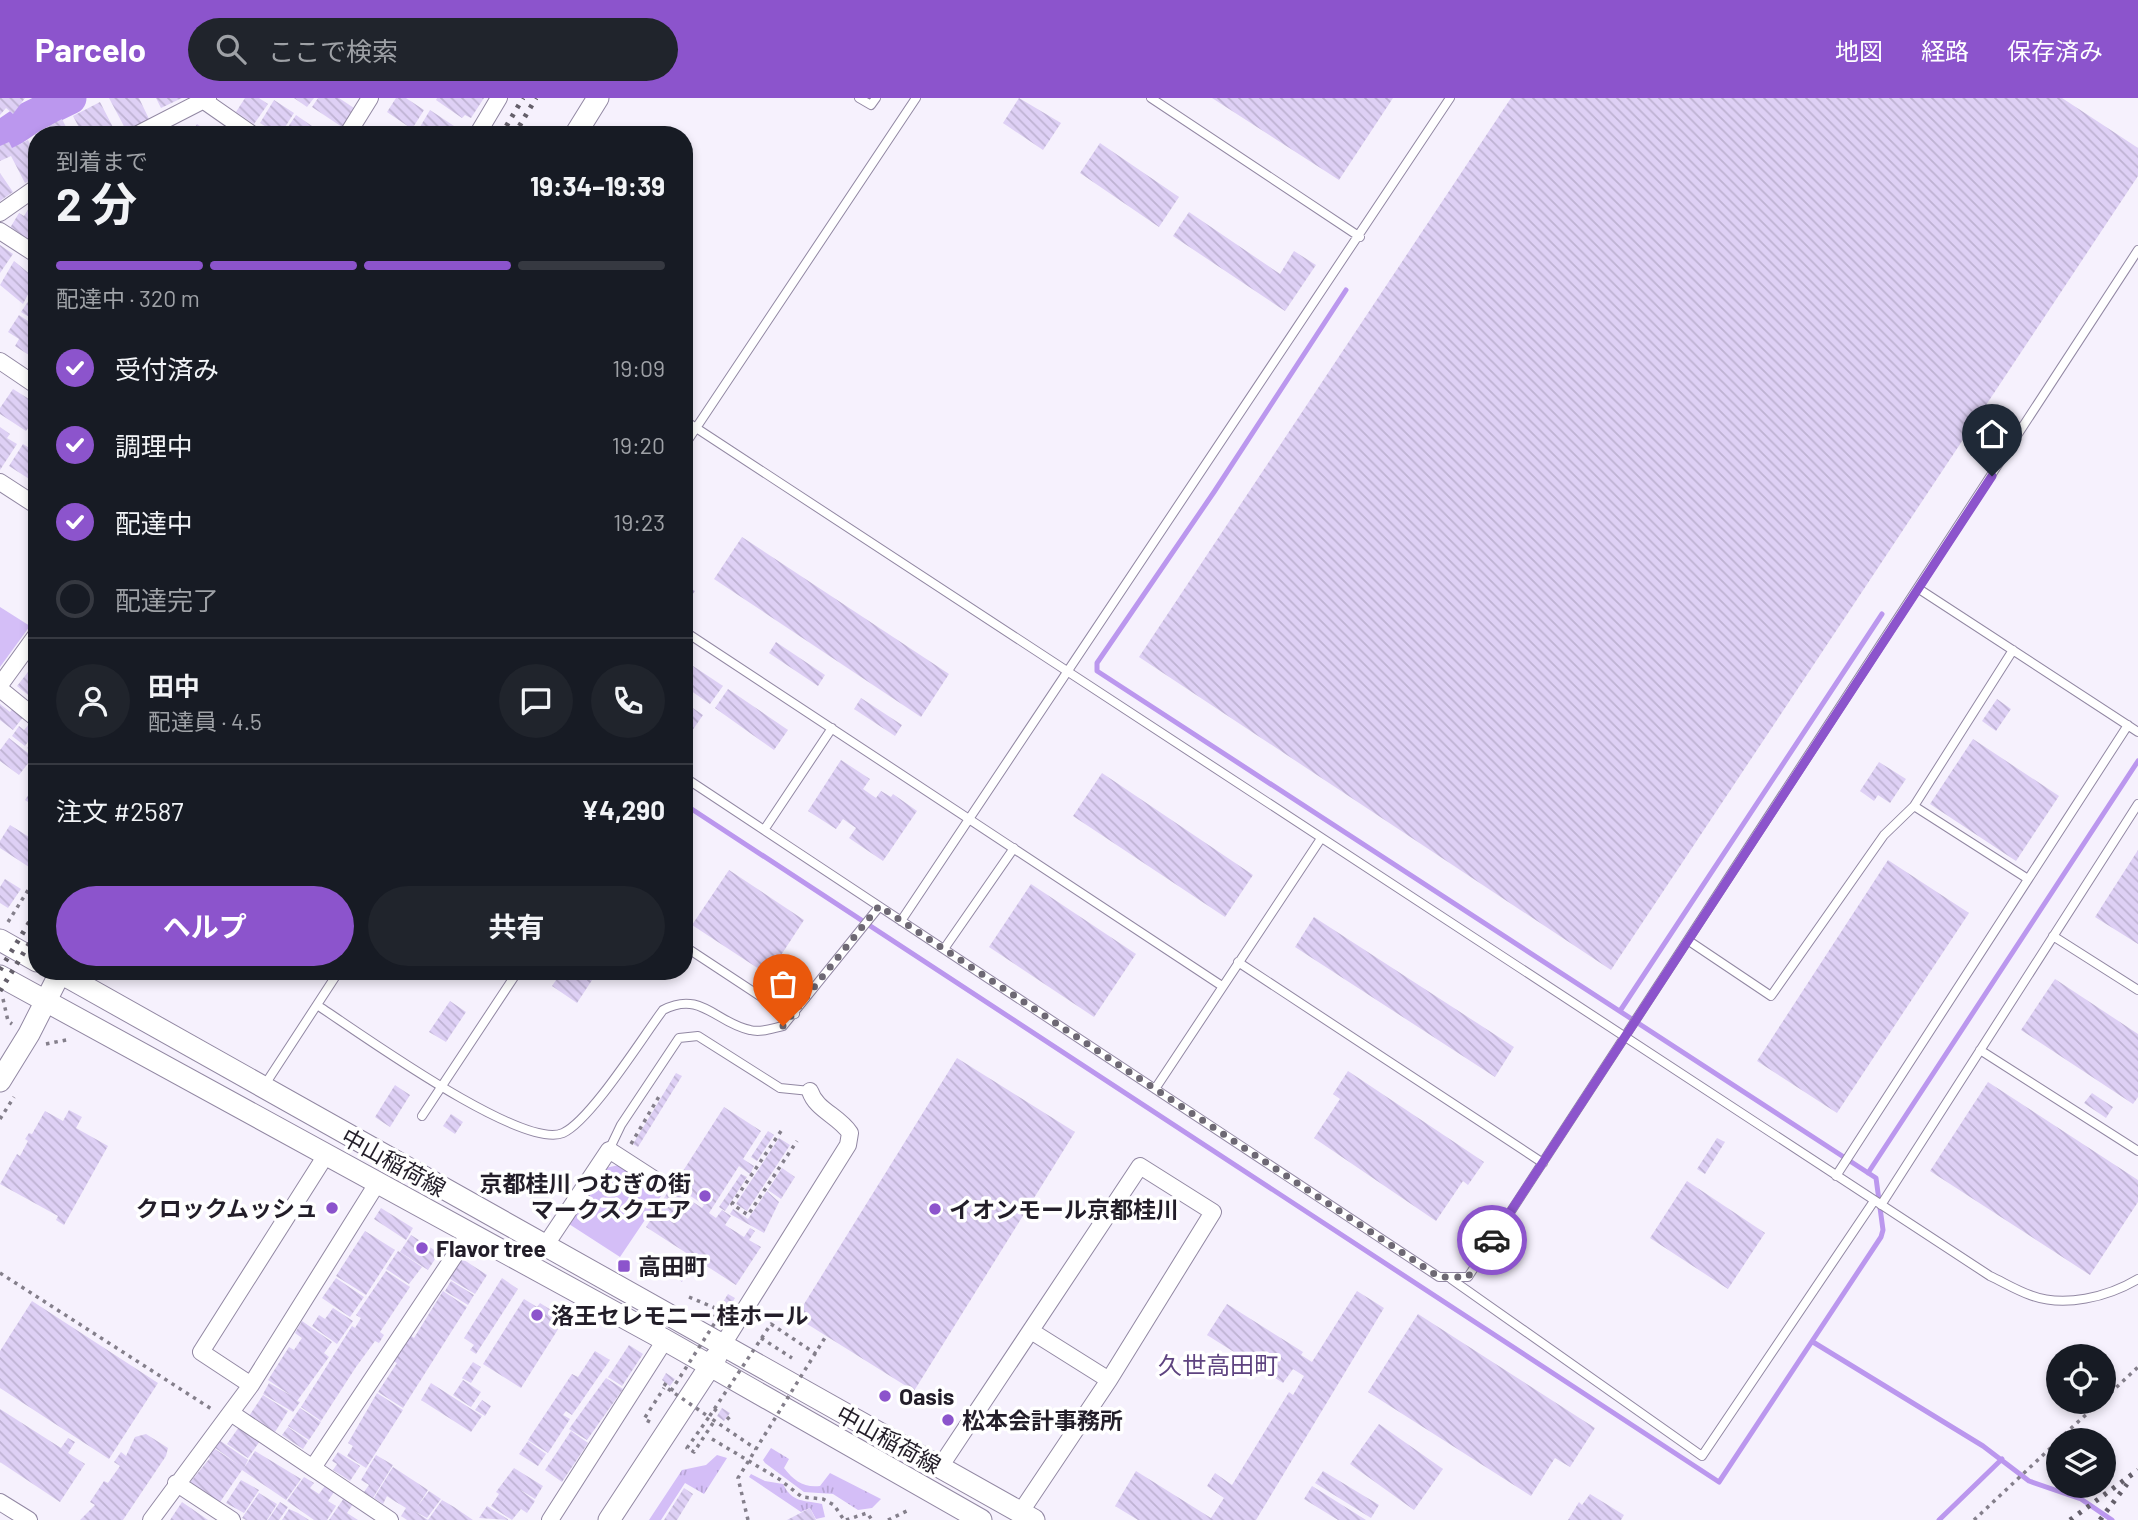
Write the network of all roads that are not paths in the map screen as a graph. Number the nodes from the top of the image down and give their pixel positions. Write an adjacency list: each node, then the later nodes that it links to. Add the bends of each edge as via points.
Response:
1 (370, 98): 12 (street)
2 (499, 98): 13 (street)
3 (598, 98): 14 (main road)
4 (859, 98): 5 (lane, via 871,105)
5 (876, 98)
6 (916, 98): 24 (lane)
7 (1151, 98): 18 (lane)
8 (1450, 98): 18 (lane)
9 (204, 99): 10 (street); 11 (street)
10 (153, 126)
11 (241, 126)
12 (353, 126)
13 (482, 126)
14 (581, 126)
15 (28, 193): 16 (street)
16 (0, 213)
17 (0, 231): 19 (street)
18 (1360, 237): 32 (lane)
19 (28, 249)
20 (2138, 250): 28 (lane)
21 (0, 361): 22 (street)
22 (28, 380)
23 (693, 426): 24 (lane)
24 (697, 428): 25 (lane); 32 (lane)
25 (693, 434)
26 (0, 482): 27 (street)
27 (28, 500)
28 (1919, 589): 31 (lane); 50 (lane)
29 (693, 637): 36 (lane)
30 (28, 650): 33 (street)
31 (2013, 650): 35 (lane); 40 (lane)
32 (1069, 674): 41 (lane); 43 (lane)
33 (0, 687): 34 (street)
34 (28, 711)
35 (2128, 725): 37 (lane); 45 (lane)
36 (832, 728): 41 (lane); 42 (lane)
37 (2138, 732)
38 (693, 783): 42 (lane)
39 (2138, 804): 49 (lane)
40 (1914, 806): 45 (lane); 50 (lane, via 1884,835 1771,996)
41 (971, 820): 44 (lane); 47 (lane)
42 (764, 830): 46 (lane)
43 (1320, 840): 54 (lane); 65 (lane)
44 (1014, 848): 51 (lane); 60 (lane)
45 (2028, 879): 77 (lane)
46 (879, 906): 47 (lane); 64 (lane)
47 (901, 921): 51 (lane)
48 (3, 934): 53 (main road)
49 (2053, 936): 61 (lane); 66 (lane)
50 (1689, 941): 65 (lane)
51 (944, 949): 70 (lane)
52 (693, 952): 64 (lane, via 775,1006)
53 (28, 954)
54 (1238, 961): 60 (lane); 76 (lane)
55 (0, 976): 62 (main road, 中山稲荷線)
56 (55, 980): 62 (main road)
57 (73, 980): 68 (main road, 中山稲荷線)
58 (333, 980): 63 (lane)
59 (512, 980): 69 (lane)
60 (1222, 986): 70 (lane)
61 (2138, 990)
62 (45, 1000): 67 (main road); 75 (main road, 中山稲荷線)
63 (317, 1005): 68 (lane); 69 (lane)
64 (795, 1014): 69 (lane, via 783,1026 750,1030 699,1005 678,1002 663,1010 582,1119 562,1133 543,1137 512,1126)
65 (1625, 1038): 76 (lane); 77 (lane)
66 (1980, 1050): 74 (lane); 80 (lane)
67 (0, 1081)
68 (264, 1086): 82 (main road, 中山稲荷線)
69 (443, 1087): 72 (lane)
70 (1155, 1089): 83 (lane, via 1439,1277)
71 (810, 1091): 73 (lane, via 780,1088 698,1036 687,1035 680,1038); 87 (street, via 813,1102 843,1122 850,1133 848,1144)
72 (422, 1116)
73 (609, 1150): 79 (street); 82 (street)
74 (2138, 1151)
75 (327, 1155): 78 (main road, 中山稲荷線); 90 (street, via 201,1352)
76 (1543, 1163): 83 (lane, via 1468,1277)
77 (1836, 1176): 80 (lane)
78 (378, 1182): 81 (main road, 中山稲荷線); 90 (street)
79 (660, 1183)
80 (1877, 1203): 83 (lane, via 1702,1456); 84 (lane, via 1990,1276 2031,1296 2059,1301 2108,1294)
81 (469, 1234): 86 (main road, 中山稲荷線); 92 (street)
82 (545, 1246): 87 (main road, 中山稲荷線)
83 (1451, 1279)
84 (2138, 1279)
85 (1031, 1331): 89 (street); 89 (street, via 1140,1166 1161,1179 1213,1212); 93 (street)
86 (665, 1340): 88 (main road, 中山稲荷線); 103 (street)
87 (722, 1346): 88 (main road); 93 (main road, 中山稲荷線)
88 (710, 1368): 97 (main road, 中山稲荷線); 104 (main road)
89 (1109, 1380): 98 (street)
90 (251, 1385): 91 (street)
91 (229, 1416): 92 (street); 95 (street)
92 (314, 1466): 102 (street)
93 (940, 1468): 94 (main road, 中山稲荷線)
94 (966, 1482): 97 (main road); 98 (main road, 中山稲荷線)
95 (176, 1483): 100 (street); 101 (street)
96 (0, 1502): 99 (street)
97 (950, 1513): 105 (main road, 中山稲荷線)
98 (1027, 1516)
99 (29, 1520)
100 (151, 1520)
101 (232, 1520)
102 (390, 1520)
103 (550, 1520)
104 (609, 1520)
105 (981, 1520)

